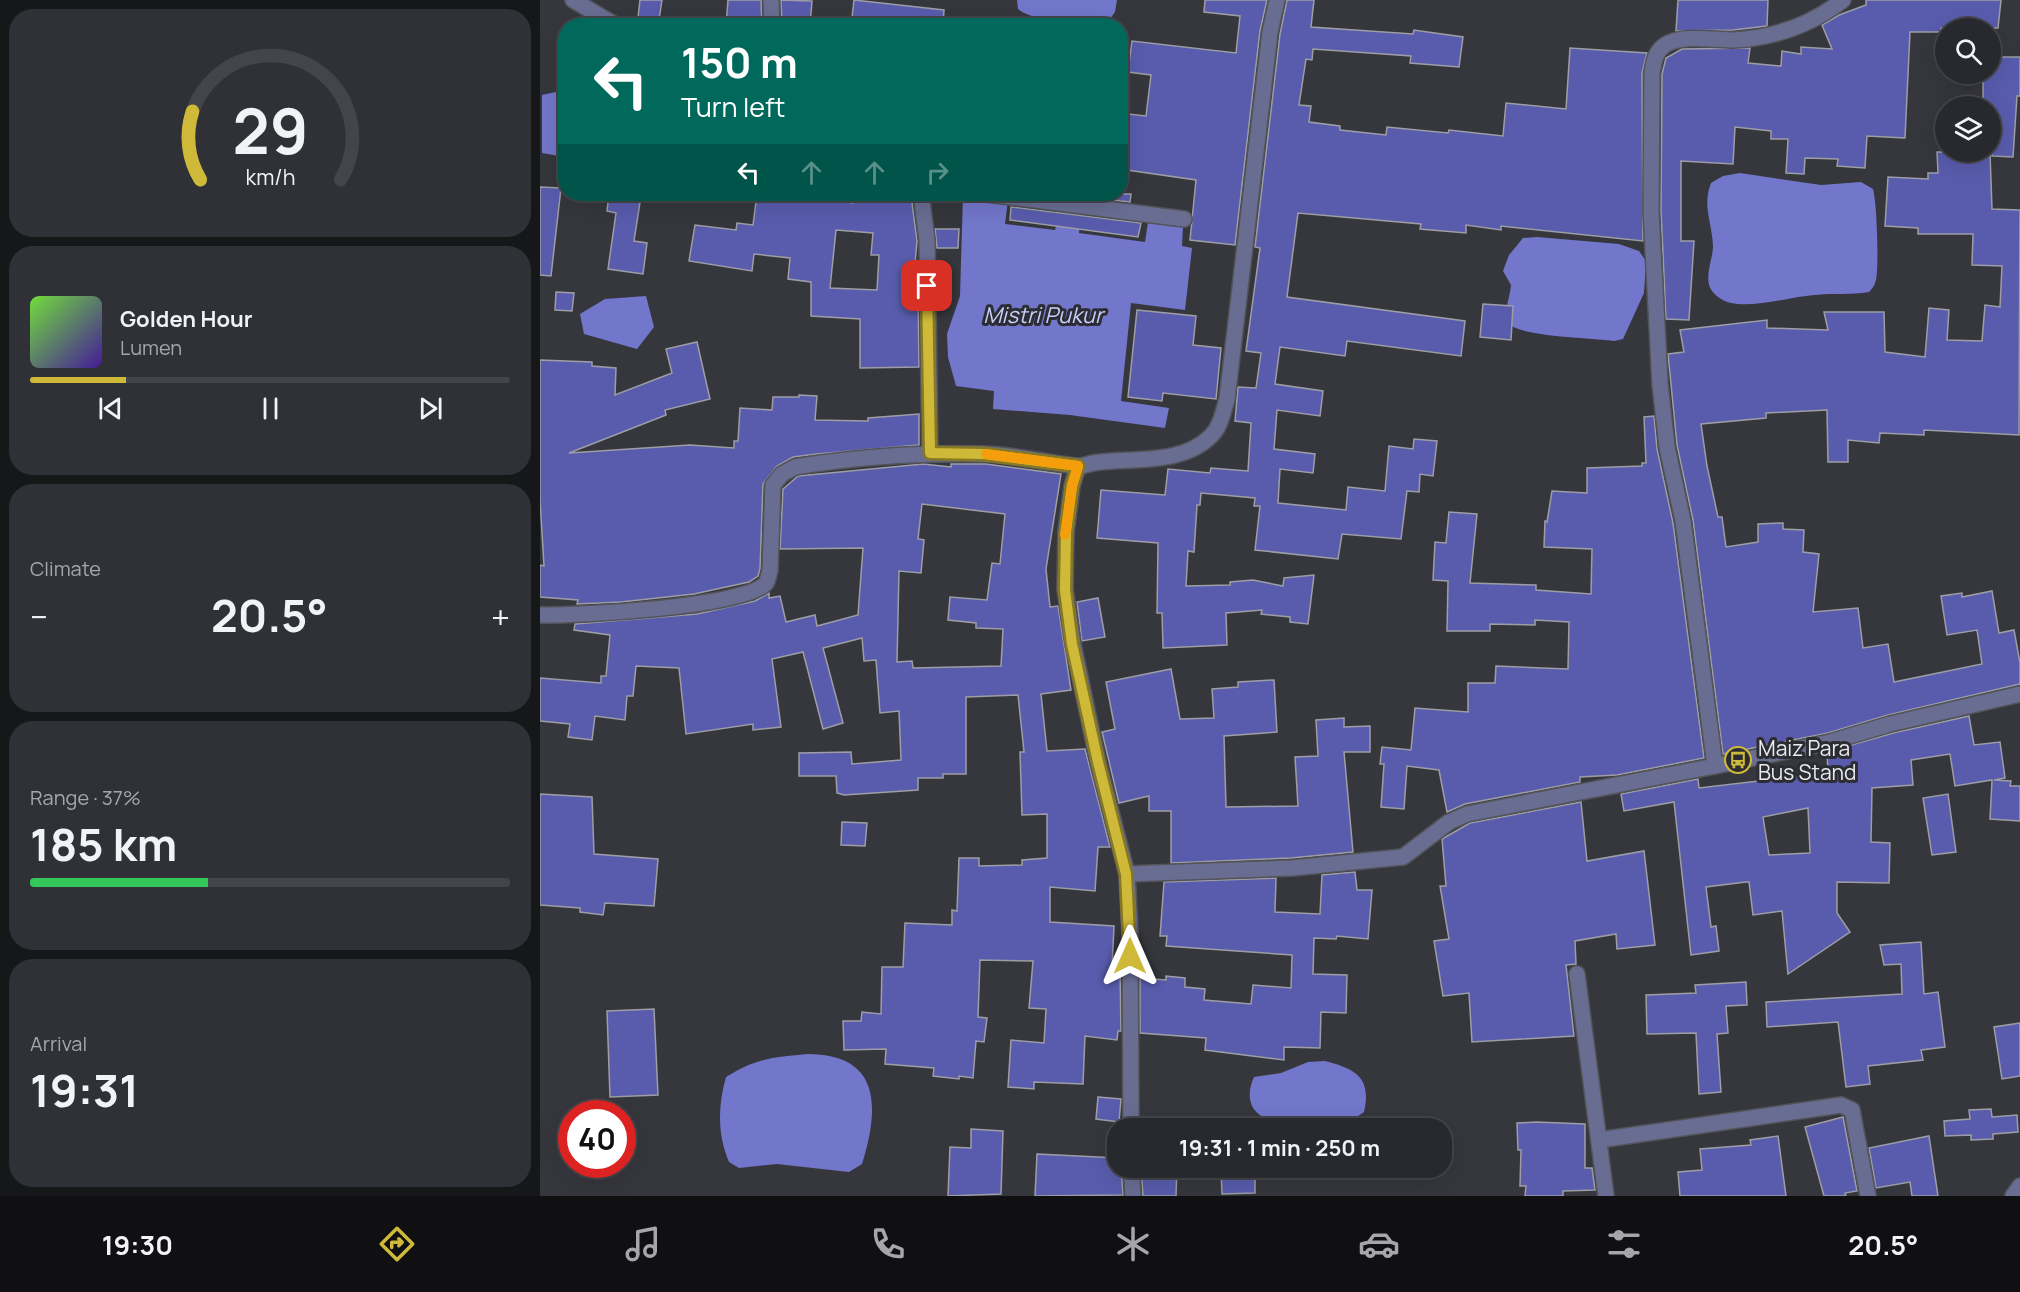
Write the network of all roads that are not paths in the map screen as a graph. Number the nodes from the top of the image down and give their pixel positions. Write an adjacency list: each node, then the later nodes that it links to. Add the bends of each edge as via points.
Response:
1 (573, 0): 5 (street)
2 (771, 0): 6 (street)
3 (1277, 0): 11 (street, via 1269,32 1228,389 1221,421 1211,436 1179,453)
4 (1844, 0): 14 (street, via 1808,24 1785,32 1736,40 1666,44 1656,54 1652,72 1651,211 1660,384 1667,447 1683,521)
5 (603, 18)
6 (772, 18)
7 (922, 201): 10 (street, via 927,240)
8 (1042, 201): 9 (street)
9 (1184, 219)
10 (930, 453): 11 (street, via 984,454); 12 (street, via 812,464 782,474 773,485 770,570 766,583 755,591 690,606)
11 (1078, 466): 15 (street, via 1066,532 1065,590 1072,644)
12 (540, 615)
13 (2020, 694): 14 (street, via 1830,742)
14 (1714, 766): 15 (street, via 1467,814 1449,822 1403,857 1292,868)
15 (1126, 874): 17 (street)
16 (1577, 974): 18 (street)
17 (1131, 1118)
18 (1599, 1140): 22 (street); 23 (street, via 1841,1105 1852,1110)
19 (1131, 1178): 21 (street)
20 (2020, 1186): 24 (street)
21 (1132, 1196)
22 (1606, 1196)
23 (1868, 1196)
24 (2013, 1196)

